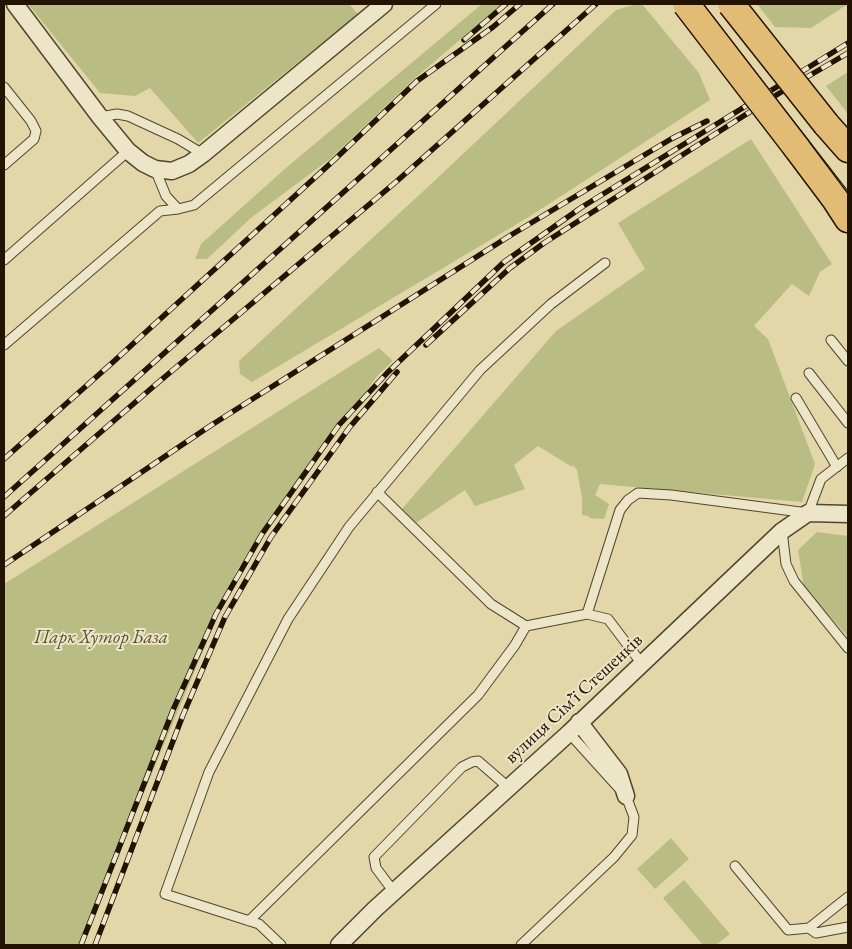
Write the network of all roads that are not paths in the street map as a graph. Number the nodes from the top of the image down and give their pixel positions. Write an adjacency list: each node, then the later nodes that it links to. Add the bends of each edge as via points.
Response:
1 (15, 4): 7 (street)
2 (384, 4): 10 (street)
3 (436, 4): 13 (lane, via 194,205)
4 (686, 4): 14 (main road, bridge)
5 (730, 4): 8 (main road, bridge)
6 (4, 87): 11 (lane, via 32,121 36,131 34,139)
7 (100, 117): 9 (street); 10 (lane, via 128,116)
8 (848, 149)
9 (128, 151): 12 (street); 15 (lane)
10 (203, 154): 12 (street, via 172,171)
11 (4, 165)
12 (155, 169): 13 (lane, via 166,196)
13 (178, 209): 18 (lane, via 160,211)
14 (848, 219)
15 (4, 260)
16 (605, 263): 25 (lane, via 551,304 480,370)
17 (831, 340): 19 (lane)
18 (4, 345)
19 (848, 361)
20 (809, 373): 22 (lane)
21 (796, 398): 24 (lane)
22 (848, 423)
23 (848, 458): 24 (lane)
24 (837, 467): 26 (lane, via 821,479)
25 (377, 492): 30 (lane, via 491,604); 39 (lane, via 349,527 288,619 210,772 165,894)
26 (808, 513): 27 (street); 28 (street, вулиця Сімʼї Стешенків); 29 (lane, via 638,493 620,510)
27 (848, 514)
28 (782, 531): 31 (lane, via 786,564 794,581); 32 (street, вулиця Сімʼї Стешенків)
29 (587, 614): 30 (lane); 32 (lane, via 608,619)
30 (526, 626): 39 (lane, via 478,695)
31 (848, 648)
32 (642, 664): 33 (street, вулиця Сімʼї Стешенків)
33 (574, 728): 34 (street, вулиця Сімʼї Стешенків); 35 (street, via 619,774)
34 (508, 787): 37 (street, вулиця Сімʼї Стешенків); 37 (lane, via 478,761 462,767 374,857 376,868)
35 (626, 796): 44 (lane, via 634,817 632,835 614,857)
36 (735, 866): 41 (lane, via 788,930)
37 (394, 892): 43 (street, вулиця Сімʼї Стешенків)
38 (848, 897): 41 (lane)
39 (249, 921): 42 (lane, via 259,924)
40 (848, 927): 41 (lane, via 816,933)
41 (809, 928)
42 (281, 945)
43 (340, 945)
44 (521, 945)

